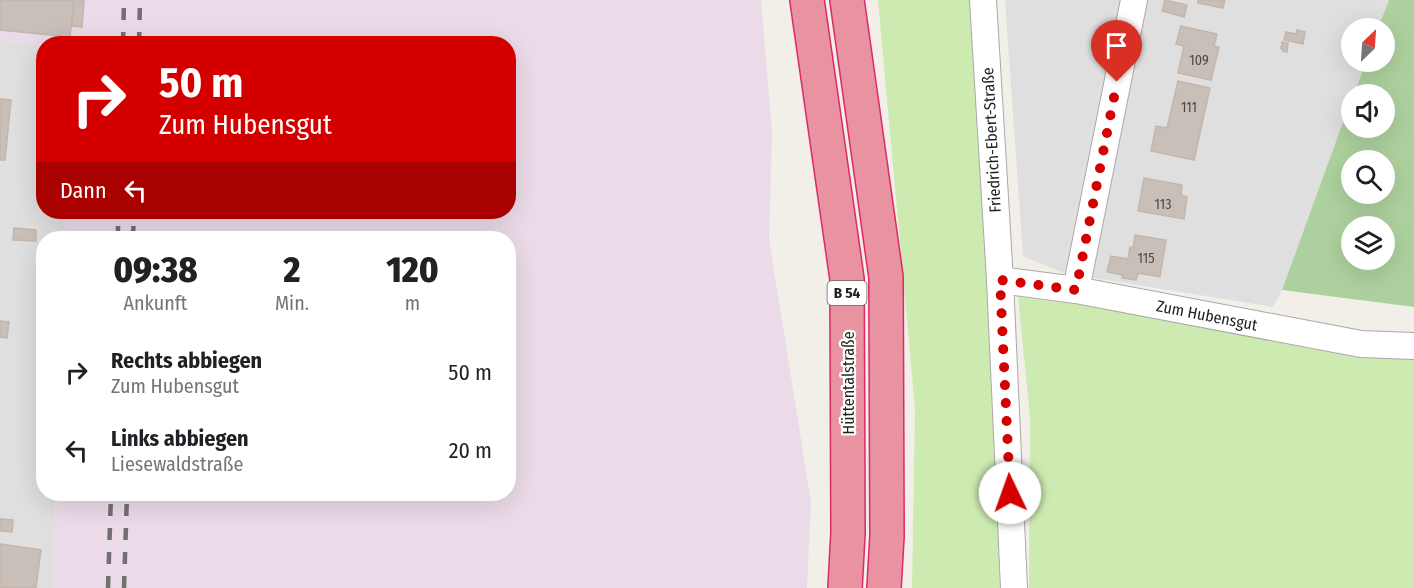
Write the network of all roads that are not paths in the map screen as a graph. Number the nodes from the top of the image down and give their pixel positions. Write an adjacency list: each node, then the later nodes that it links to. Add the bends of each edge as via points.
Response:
1 (807, 0): 8 (highway, Hüttentalstraße / B 54, via 847,279 848,533)
2 (847, 0): 9 (highway, B 54, via 886,277)
3 (983, 0): 5 (street, Friedrich-Ebert-Straße)
4 (1134, 0): 6 (street)
5 (1000, 280): 6 (street, Zum Hubensgut); 10 (street, Friedrich-Ebert-Straße)
6 (1076, 290): 7 (street, Zum Hubensgut, via 1361,344)
7 (1414, 346)
8 (844, 588)
9 (884, 588)
10 (1014, 588)

